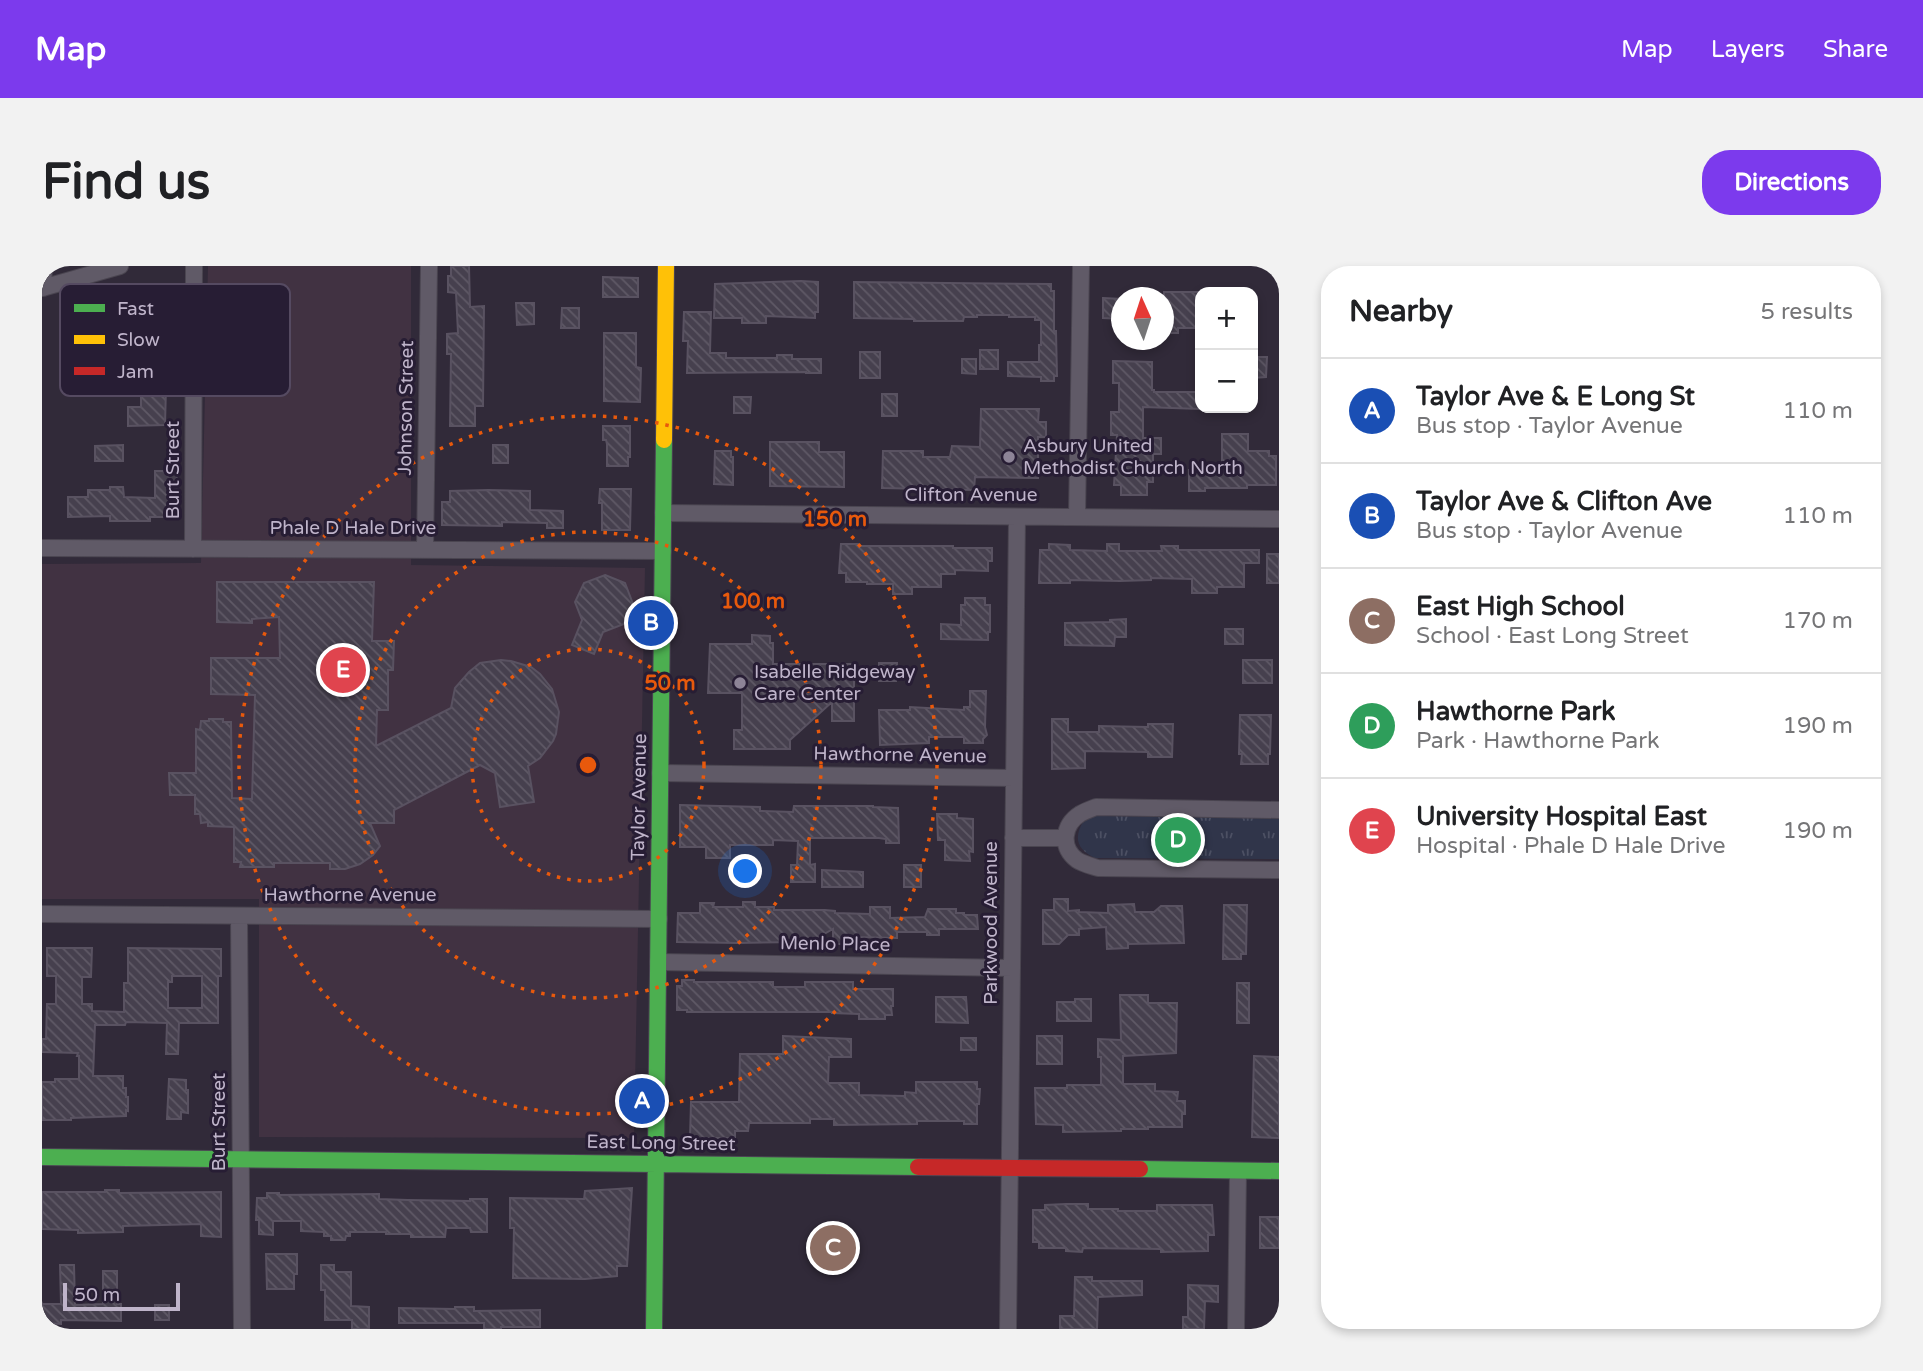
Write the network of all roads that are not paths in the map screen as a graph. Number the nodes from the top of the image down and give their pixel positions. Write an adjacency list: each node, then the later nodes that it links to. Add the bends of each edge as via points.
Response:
1 (44, 266): 8 (street)
2 (120, 266): 8 (street)
3 (194, 266): 7 (street, Burt Street)
4 (429, 266): 16 (street, Johnson Street)
5 (666, 266): 10 (street, Taylor Avenue)
6 (1081, 266): 12 (street)
7 (194, 284)
8 (43, 288)
9 (194, 396): 15 (street, Burt Street)
10 (663, 513): 11 (street, Clifton Avenue); 17 (street, Taylor Avenue)
11 (1017, 517): 12 (street, Clifton Avenue); 19 (street, Parkwood Avenue)
12 (1077, 517): 13 (street, Clifton Avenue)
13 (1279, 519)
14 (42, 548): 15 (street, Phale D Hale Drive)
15 (193, 549): 16 (street, Phale D Hale Drive)
16 (425, 550): 17 (street, Phale D Hale Drive)
17 (663, 551): 18 (street, Taylor Avenue)
18 (660, 773): 19 (street, Hawthorne Avenue); 26 (street, Taylor Avenue)
19 (1014, 778): 21 (street, Parkwood Avenue)
20 (1279, 810): 22 (street, via 1096,807 1074,820)
21 (1013, 838): 22 (street); 28 (street, Parkwood Avenue)
22 (1064, 838): 23 (street, via 1078,861 1098,868)
23 (1279, 870)
24 (42, 914): 25 (street, Hawthorne Avenue)
25 (239, 916): 26 (street, Hawthorne Avenue); 30 (street, Burt Street)
26 (659, 919): 27 (street, Taylor Avenue)
27 (658, 962): 28 (street, Menlo Place); 31 (street, Taylor Avenue)
28 (1012, 968): 32 (street, Parkwood Avenue)
29 (42, 1157): 30 (street, East Long Street)
30 (241, 1158): 31 (street, East Long Street); 35 (street, Burt Street)
31 (656, 1165): 32 (street, East Long Street); 36 (street, Taylor Avenue)
32 (1011, 1167): 33 (street, East Long Street); 37 (street, Parkwood Avenue)
33 (1238, 1171): 34 (street, East Long Street); 38 (street)
34 (1279, 1171)
35 (242, 1329)
36 (654, 1329)
37 (1008, 1329)
38 (1236, 1329)

